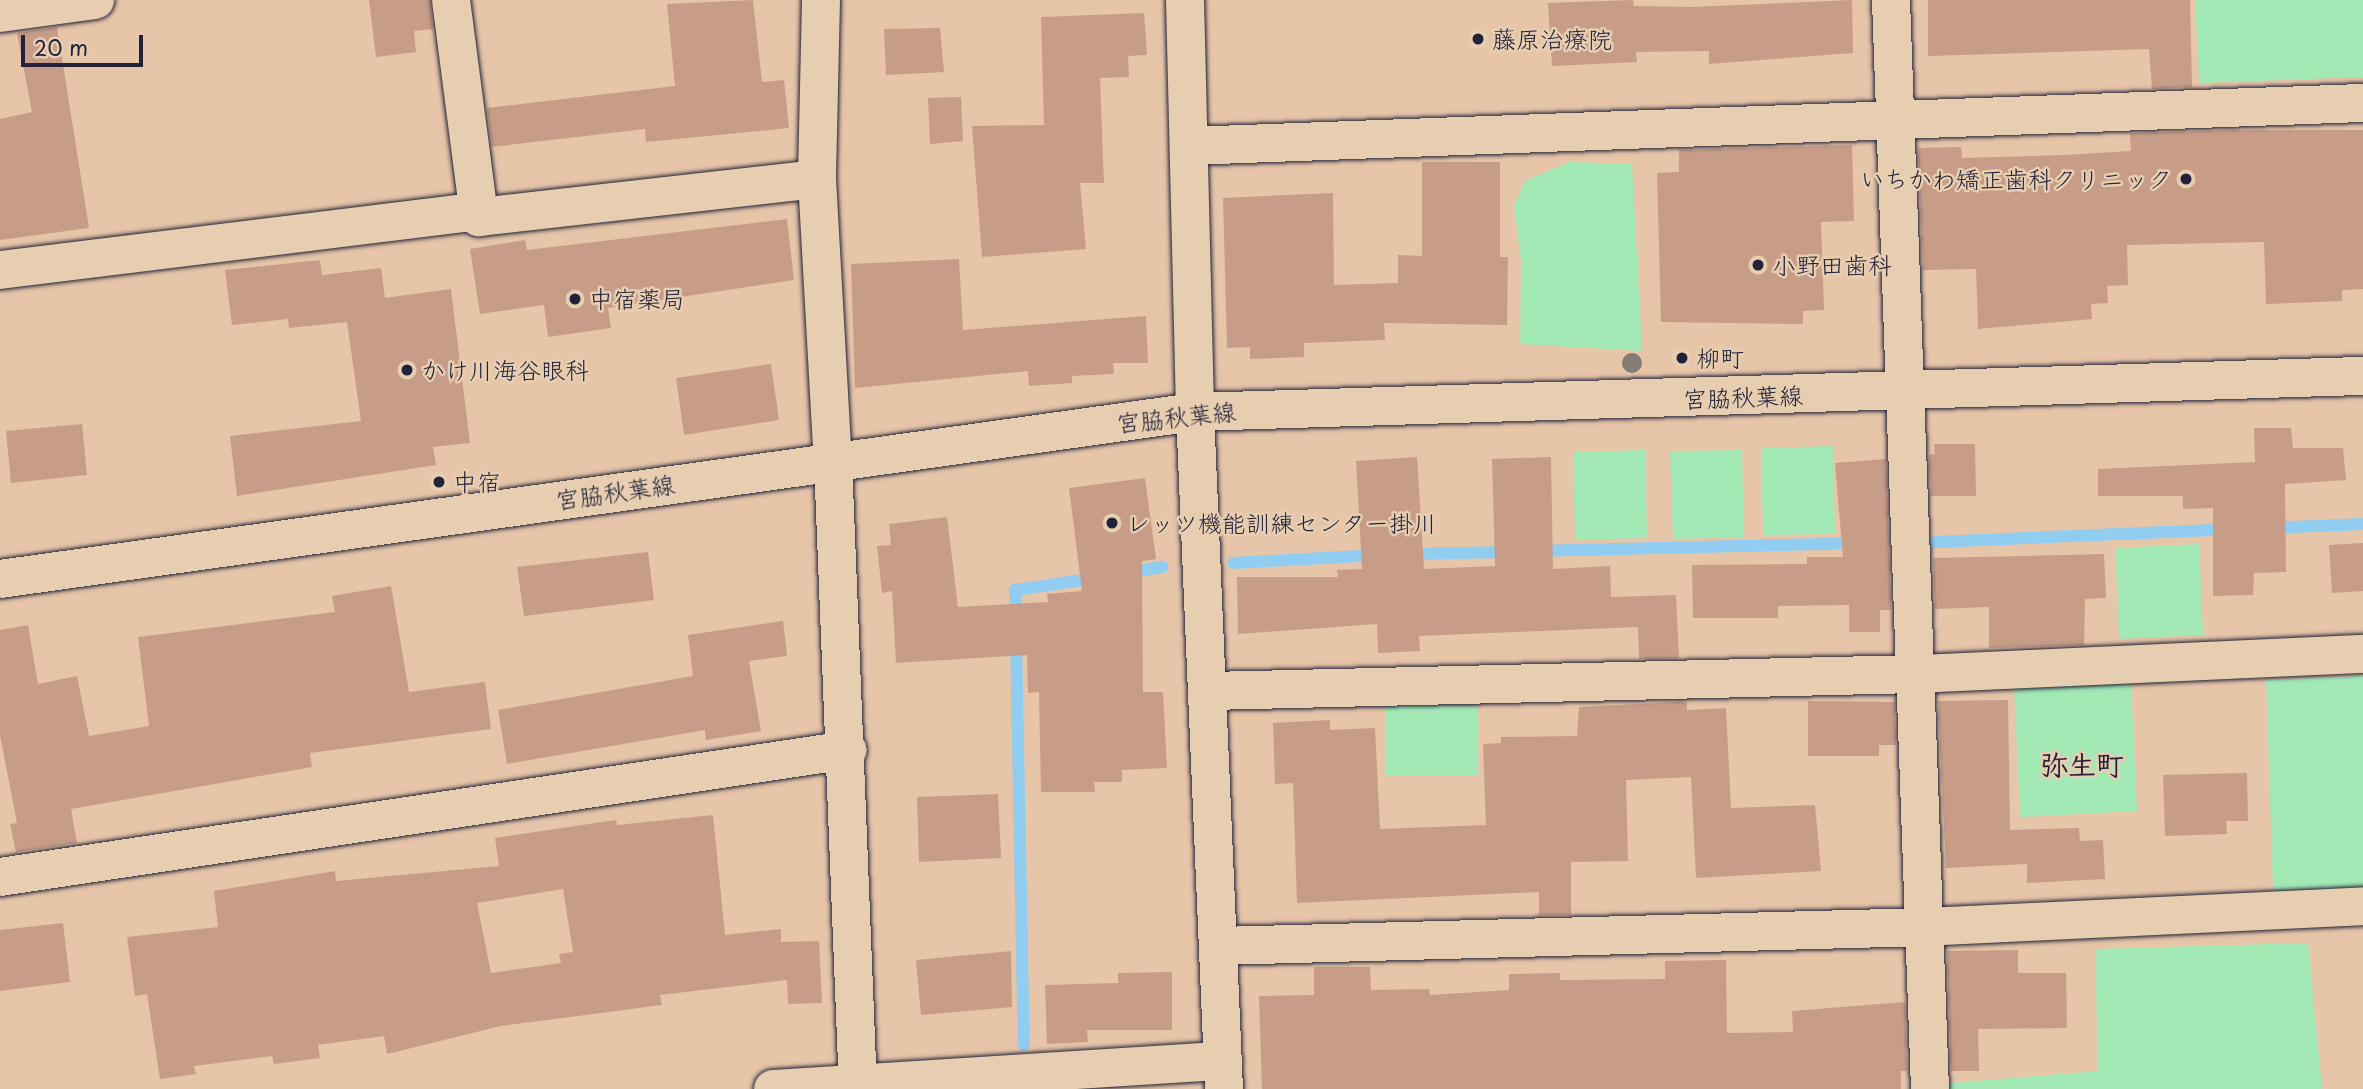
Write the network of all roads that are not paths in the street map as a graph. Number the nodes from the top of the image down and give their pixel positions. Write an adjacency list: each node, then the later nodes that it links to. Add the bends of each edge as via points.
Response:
1 (95, 0): 6 (street)
2 (451, 0): 11 (street)
3 (821, 0): 10 (street)
4 (1185, 0): 9 (street)
5 (1891, 0): 8 (street)
6 (0, 13)
7 (2363, 103): 8 (street)
8 (1893, 118): 9 (street); 14 (street)
9 (1189, 146): 15 (street)
10 (817, 179): 11 (street); 16 (street)
11 (479, 217): 12 (street, via 470,212)
12 (0, 270)
13 (2363, 376): 14 (street, 宮脇秋葉線)
14 (1904, 393): 15 (street, 宮脇秋葉線); 19 (street)
15 (1195, 412): 16 (street, 宮脇秋葉線); 20 (street)
16 (833, 461): 17 (street, 宮脇秋葉線); 21 (street)
17 (0, 579)
18 (2363, 654): 19 (street)
19 (1917, 674): 20 (street); 24 (street)
20 (1210, 691): 25 (street)
21 (848, 750): 22 (street); 27 (street)
22 (0, 877)
23 (2363, 906): 24 (street)
24 (1924, 926): 25 (street); 29 (street)
25 (1219, 946): 26 (street)
26 (1224, 1075): 27 (street)
27 (858, 1085): 28 (street)
28 (773, 1089)
29 (1930, 1089)

